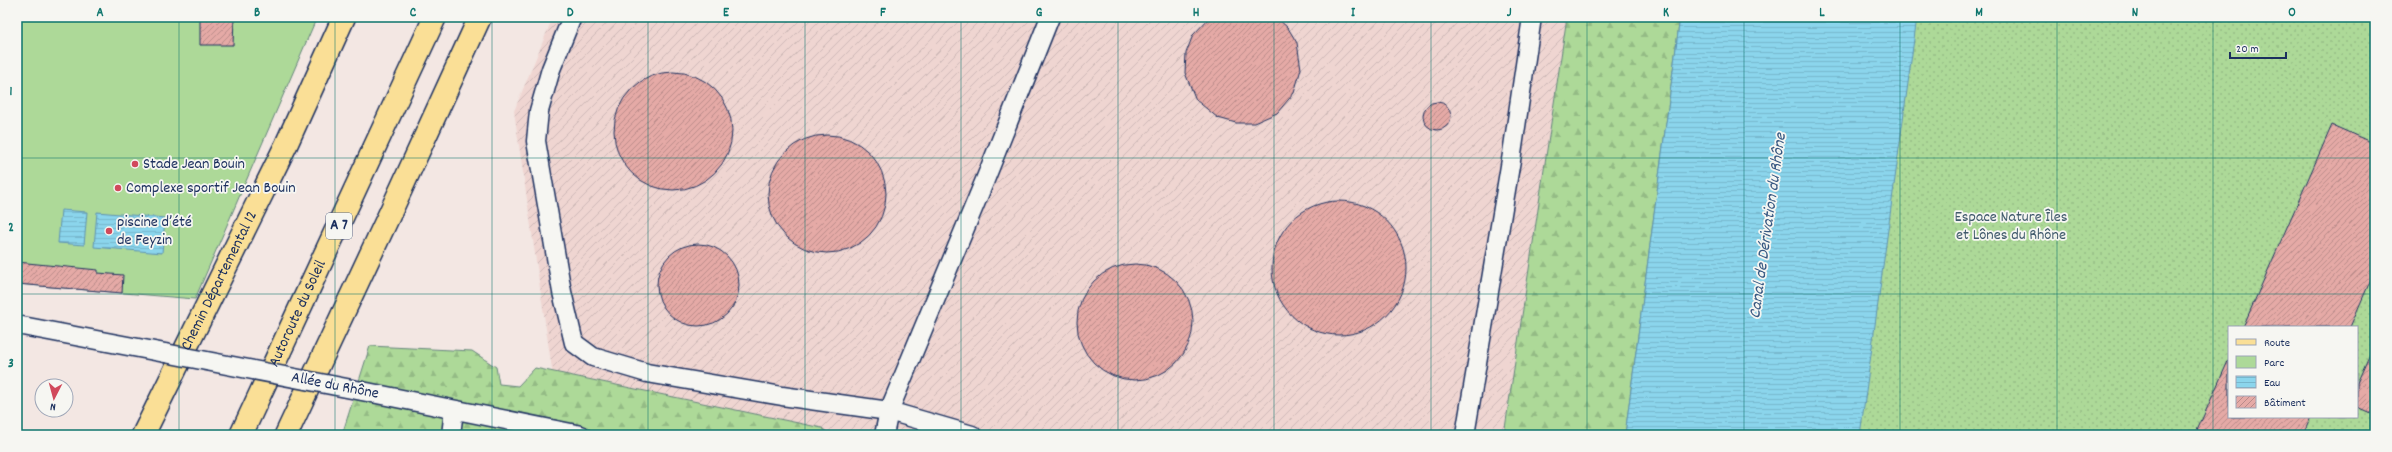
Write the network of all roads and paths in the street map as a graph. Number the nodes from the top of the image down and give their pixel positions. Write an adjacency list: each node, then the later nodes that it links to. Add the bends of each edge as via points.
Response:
1 (344, 17): 10 (main road, Chemin Départemental 12, via 286,145)
2 (435, 17): 11 (main road, Autoroute du Soleil / A 7)
3 (480, 17): 12 (main road, A 7)
4 (572, 17): 9 (street, via 551,68 538,111 536,141 562,292 574,343 593,357 647,373)
5 (1050, 17): 9 (street)
6 (1532, 17): 17 (street)
7 (17, 324): 8 (street, Allée du Rhône, bridge)
8 (454, 410): 13 (street); 14 (street, Allée du Rhône)
9 (889, 411): 15 (street); 16 (street)
10 (143, 435)
11 (241, 435)
12 (286, 435)
13 (451, 435)
14 (581, 435)
15 (884, 435)
16 (972, 435)
17 (1465, 435)

